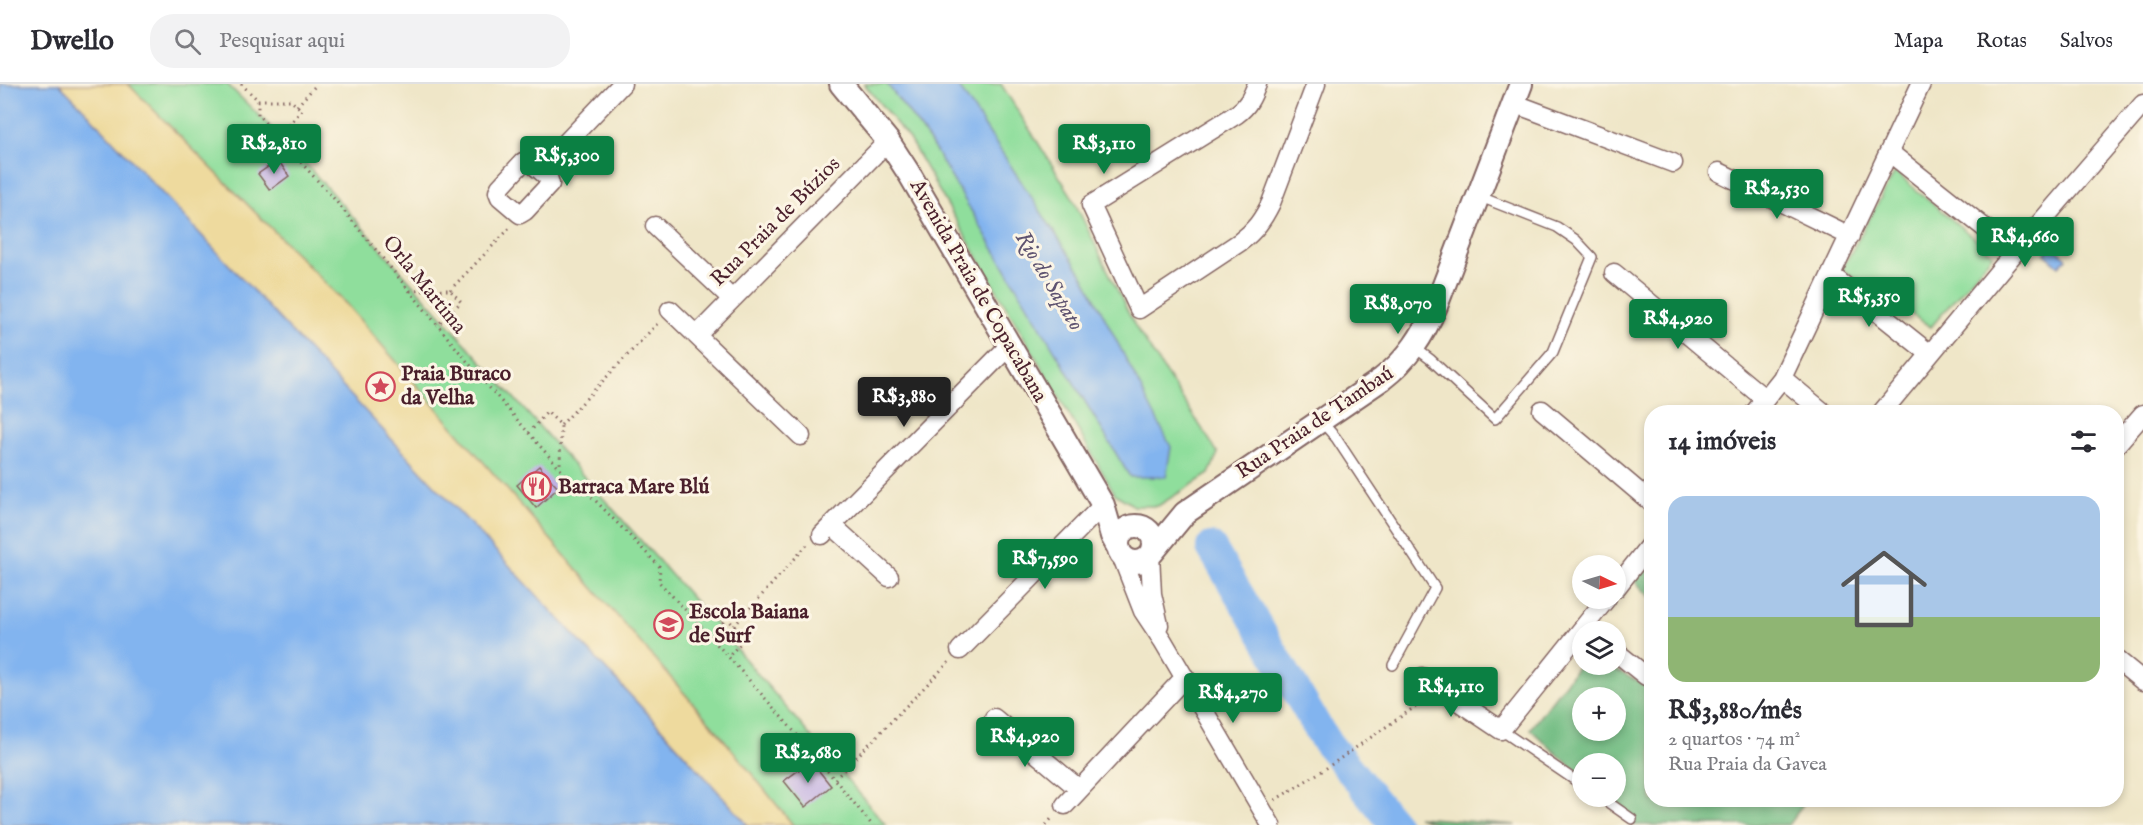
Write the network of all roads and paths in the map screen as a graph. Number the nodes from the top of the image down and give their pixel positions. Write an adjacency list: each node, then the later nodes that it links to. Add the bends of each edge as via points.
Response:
1 (241, 84): 9 (path, Orla Martima)
2 (317, 84): 11 (path)
3 (622, 84): 16 (street)
4 (841, 84): 13 (street, Avenida Praia de Copacabana)
5 (1257, 84): 6 (street, via 1252,98 1237,114 1091,205 1139,309 1240,242 1263,220)
6 (1316, 84)
7 (1921, 84): 14 (street)
8 (1517, 94): 15 (street); 18 (street, Rua Praia de Tambaú)
9 (258, 100): 11 (path, via 290,100); 12 (path, Orla Martima, via 258,115)
10 (2143, 104): 22 (street)
11 (297, 106): 12 (path, via 302,110)
12 (278, 137): 26 (path, Orla Martima)
13 (888, 141): 27 (street, Rua Praia de Búzios); 31 (street, Avenida Praia de Copacabana)
14 (1888, 152): 21 (street); 22 (street)
15 (1673, 163)
16 (540, 170): 19 (street, via 550,184); 19 (street, via 525,160 498,189 500,197)
17 (1719, 172): 21 (street)
18 (1478, 196): 32 (street, Rua Praia de Tambaú, via 1426,330); 32 (lane, via 1557,227 1593,257 1552,352 1495,419)
19 (520, 214): 25 (path, via 518,221)
20 (655, 226): 27 (street)
21 (1850, 236): 24 (street)
22 (2015, 252): 33 (street)
23 (1614, 273): 35 (street)
24 (1831, 275): 33 (street); 34 (street)
25 (450, 290): 26 (path); 29 (path, via 461,303)
26 (410, 291): 29 (path, Orla Martima)
27 (732, 299): 30 (street, Rua Praia de Búzios)
28 (670, 310): 30 (street); 42 (path)
29 (437, 326): 43 (path, Orla Martima)
30 (696, 335): 44 (street)
31 (1011, 344): 48 (street, Avenida Praia de Copacabana); 51 (street)
32 (1414, 347): 41 (street, Rua Praia de Tambaú, via 1399,365)
33 (1930, 354): 38 (street)
34 (1782, 378): 36 (street); 37 (street)
35 (1759, 405)
36 (1761, 405)
37 (1815, 405)
38 (1888, 405)
39 (1542, 410): 47 (street)
40 (2143, 414): 45 (street)
41 (1320, 420): 49 (street, Rua Praia de Tambaú); 64 (lane, via 1336,438 1435,588)
42 (561, 425): 43 (path, via 547,412); 46 (path)
43 (529, 433): 46 (path, Orla Martima)
44 (801, 436)
45 (2124, 436)
46 (560, 469): 58 (path, Orla Martima, via 660,567 659,582)
47 (1644, 496)
48 (1103, 505): 50 (street, Avenida Praia de Copacabana); 52 (street, Avenida Praia de Copacabana); 61 (street)
49 (1185, 513): 50 (street, Rua Praia de Tambaú); 54 (street, Rua Praia de Tambaú)
50 (1139, 526): 52 (street, via 1122,532); 54 (street, via 1151,534)
51 (827, 530): 56 (street); 57 (path, via 809,543)
52 (1120, 551): 54 (street, via 1134,562); 59 (street, Avenida Praia de Copacabana, via 1143,611)
53 (1644, 552): 55 (street)
54 (1151, 554): 59 (street, Avenida Praia de Copacabana, via 1154,611)
55 (1626, 575)
56 (890, 577)
57 (734, 626): 58 (path, via 727,618); 62 (path, via 745,638)
58 (710, 636): 62 (path, Orla Martima)
59 (1163, 641): 67 (street, Avenida Praia de Copacabana)
60 (1572, 646): 72 (street)
61 (960, 650): 74 (path)
62 (728, 657): 73 (path, Orla Martima)
63 (1626, 660): 66 (street)
64 (1393, 665)
65 (2124, 666): 69 (street)
66 (1644, 674)
67 (1185, 677): 77 (street); 80 (street, Avenida Praia de Copacabana)
68 (1422, 677): 70 (street)
69 (2143, 681)
70 (1440, 689): 72 (street); 80 (path)
71 (994, 718): 77 (street)
72 (1501, 730): 76 (lane)
73 (803, 741): 74 (path, via 833,746); 75 (path, Orla Martima)
74 (850, 764): 75 (path)
75 (835, 779): 82 (path, Orla Martima)
76 (1572, 779)
77 (1079, 789): 78 (street)
78 (1065, 805)
79 (1615, 807): 81 (lane)
80 (1261, 808): 83 (street, Avenida Praia de Copacabana)
81 (1632, 819)
82 (872, 825)
83 (1271, 825)

